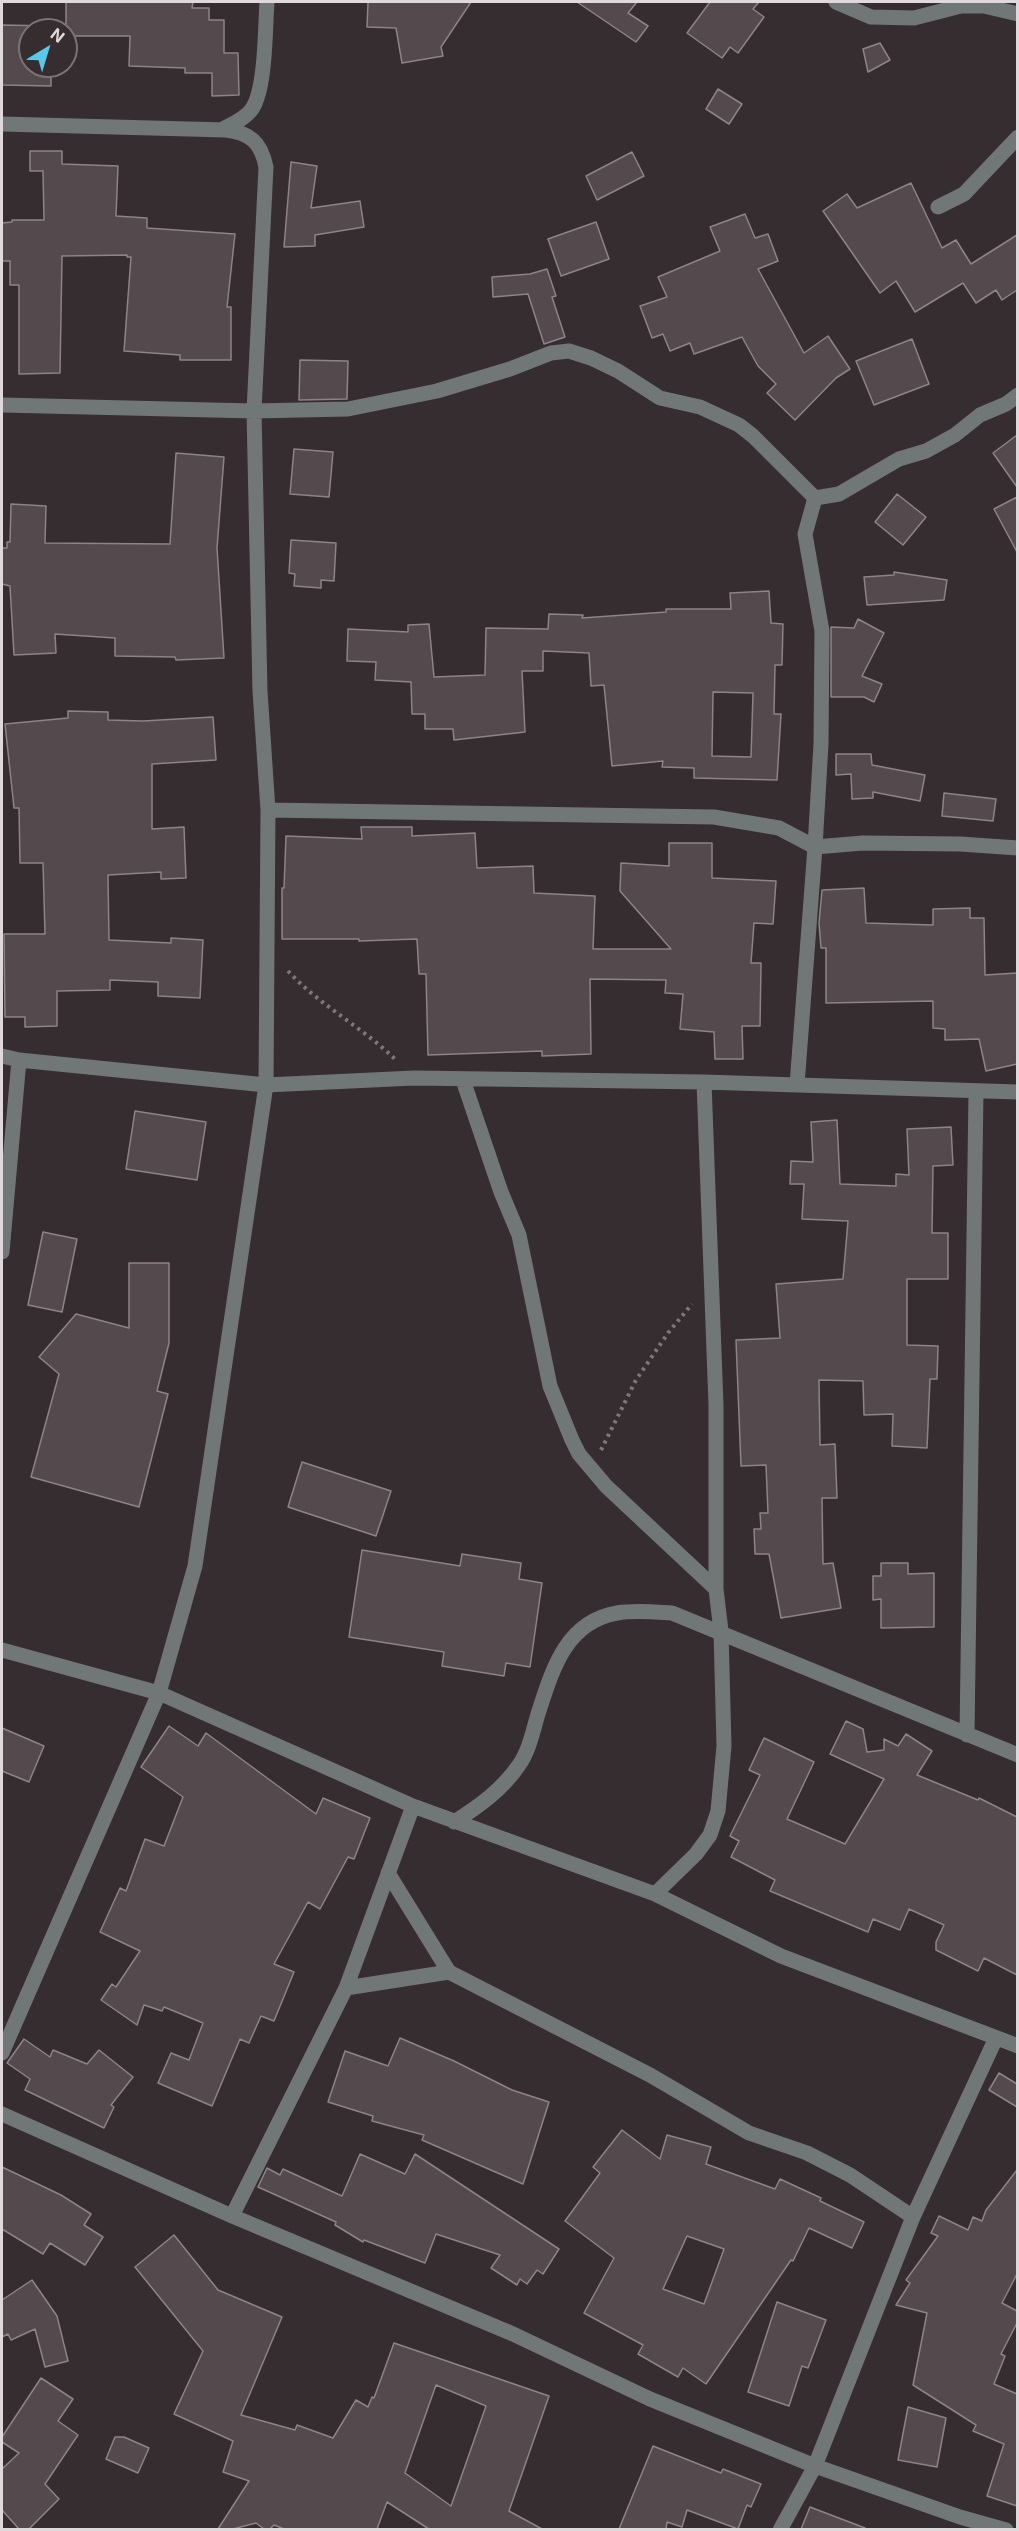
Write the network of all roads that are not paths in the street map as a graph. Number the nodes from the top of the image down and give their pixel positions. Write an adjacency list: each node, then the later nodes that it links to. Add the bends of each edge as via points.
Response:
1 (267, 2): 5 (street, via 260,89 245,117)
2 (836, 2): 3 (street, via 871,17 914,18 961,6 984,6)
3 (1017, 14)
4 (2, 124): 5 (street)
5 (221, 130): 10 (street, via 251,136 262,149 266,166)
6 (1017, 138): 7 (street, via 964,194)
7 (938, 207)
8 (1017, 395): 11 (street, via 926,451 899,459 839,494)
9 (2, 405): 10 (street)
10 (254, 411): 11 (street, via 367,407 437,391 551,353 569,351 618,371 660,398 700,407 739,425); 12 (street, via 260,691)
11 (815, 498): 13 (street, via 805,534 822,631)
12 (268, 810): 13 (street, via 714,817 779,828); 19 (street)
13 (815, 847): 14 (street, via 874,843); 20 (street)
14 (1017, 848)
15 (2, 1056): 16 (street)
16 (19, 1060): 19 (street); 23 (street)
17 (463, 1080): 18 (street); 19 (street, via 414,1078); 24 (street, via 519,1235 550,1386 572,1440 606,1486)
18 (704, 1082): 20 (street); 24 (street, via 716,1405)
19 (266, 1085): 27 (street, via 195,1566)
20 (796, 1085): 21 (street)
21 (976, 1092): 22 (street); 28 (street)
22 (1017, 1092)
23 (2, 1252)
24 (716, 1589): 25 (street)
25 (721, 1631): 28 (street); 31 (street, via 672,1612 645,1612 617,1613 575,1634 552,1670 520,1765 483,1804); 33 (street, via 724,1746 718,1811 710,1835 696,1854)
26 (2, 1650): 27 (street)
27 (159, 1693): 30 (street); 38 (street)
28 (967, 1735): 29 (street)
29 (1017, 1755)
30 (413, 1806): 31 (street); 32 (street)
31 (454, 1822): 33 (street)
32 (388, 1873): 34 (street); 35 (street)
33 (655, 1894): 36 (street, via 781,1956)
34 (449, 1972): 35 (street); 41 (street, via 650,2075 749,2133 807,2153 850,2175)
35 (346, 1988): 40 (street)
36 (996, 2038): 37 (street); 41 (street)
37 (1017, 2046)
38 (2, 2054)
39 (2, 2114): 40 (street)
40 (232, 2216): 42 (street, via 513,2334 650,2399)
41 (913, 2217): 42 (street)
42 (815, 2466): 43 (street); 44 (street, via 960,2517)
43 (780, 2529)
44 (1006, 2529)

